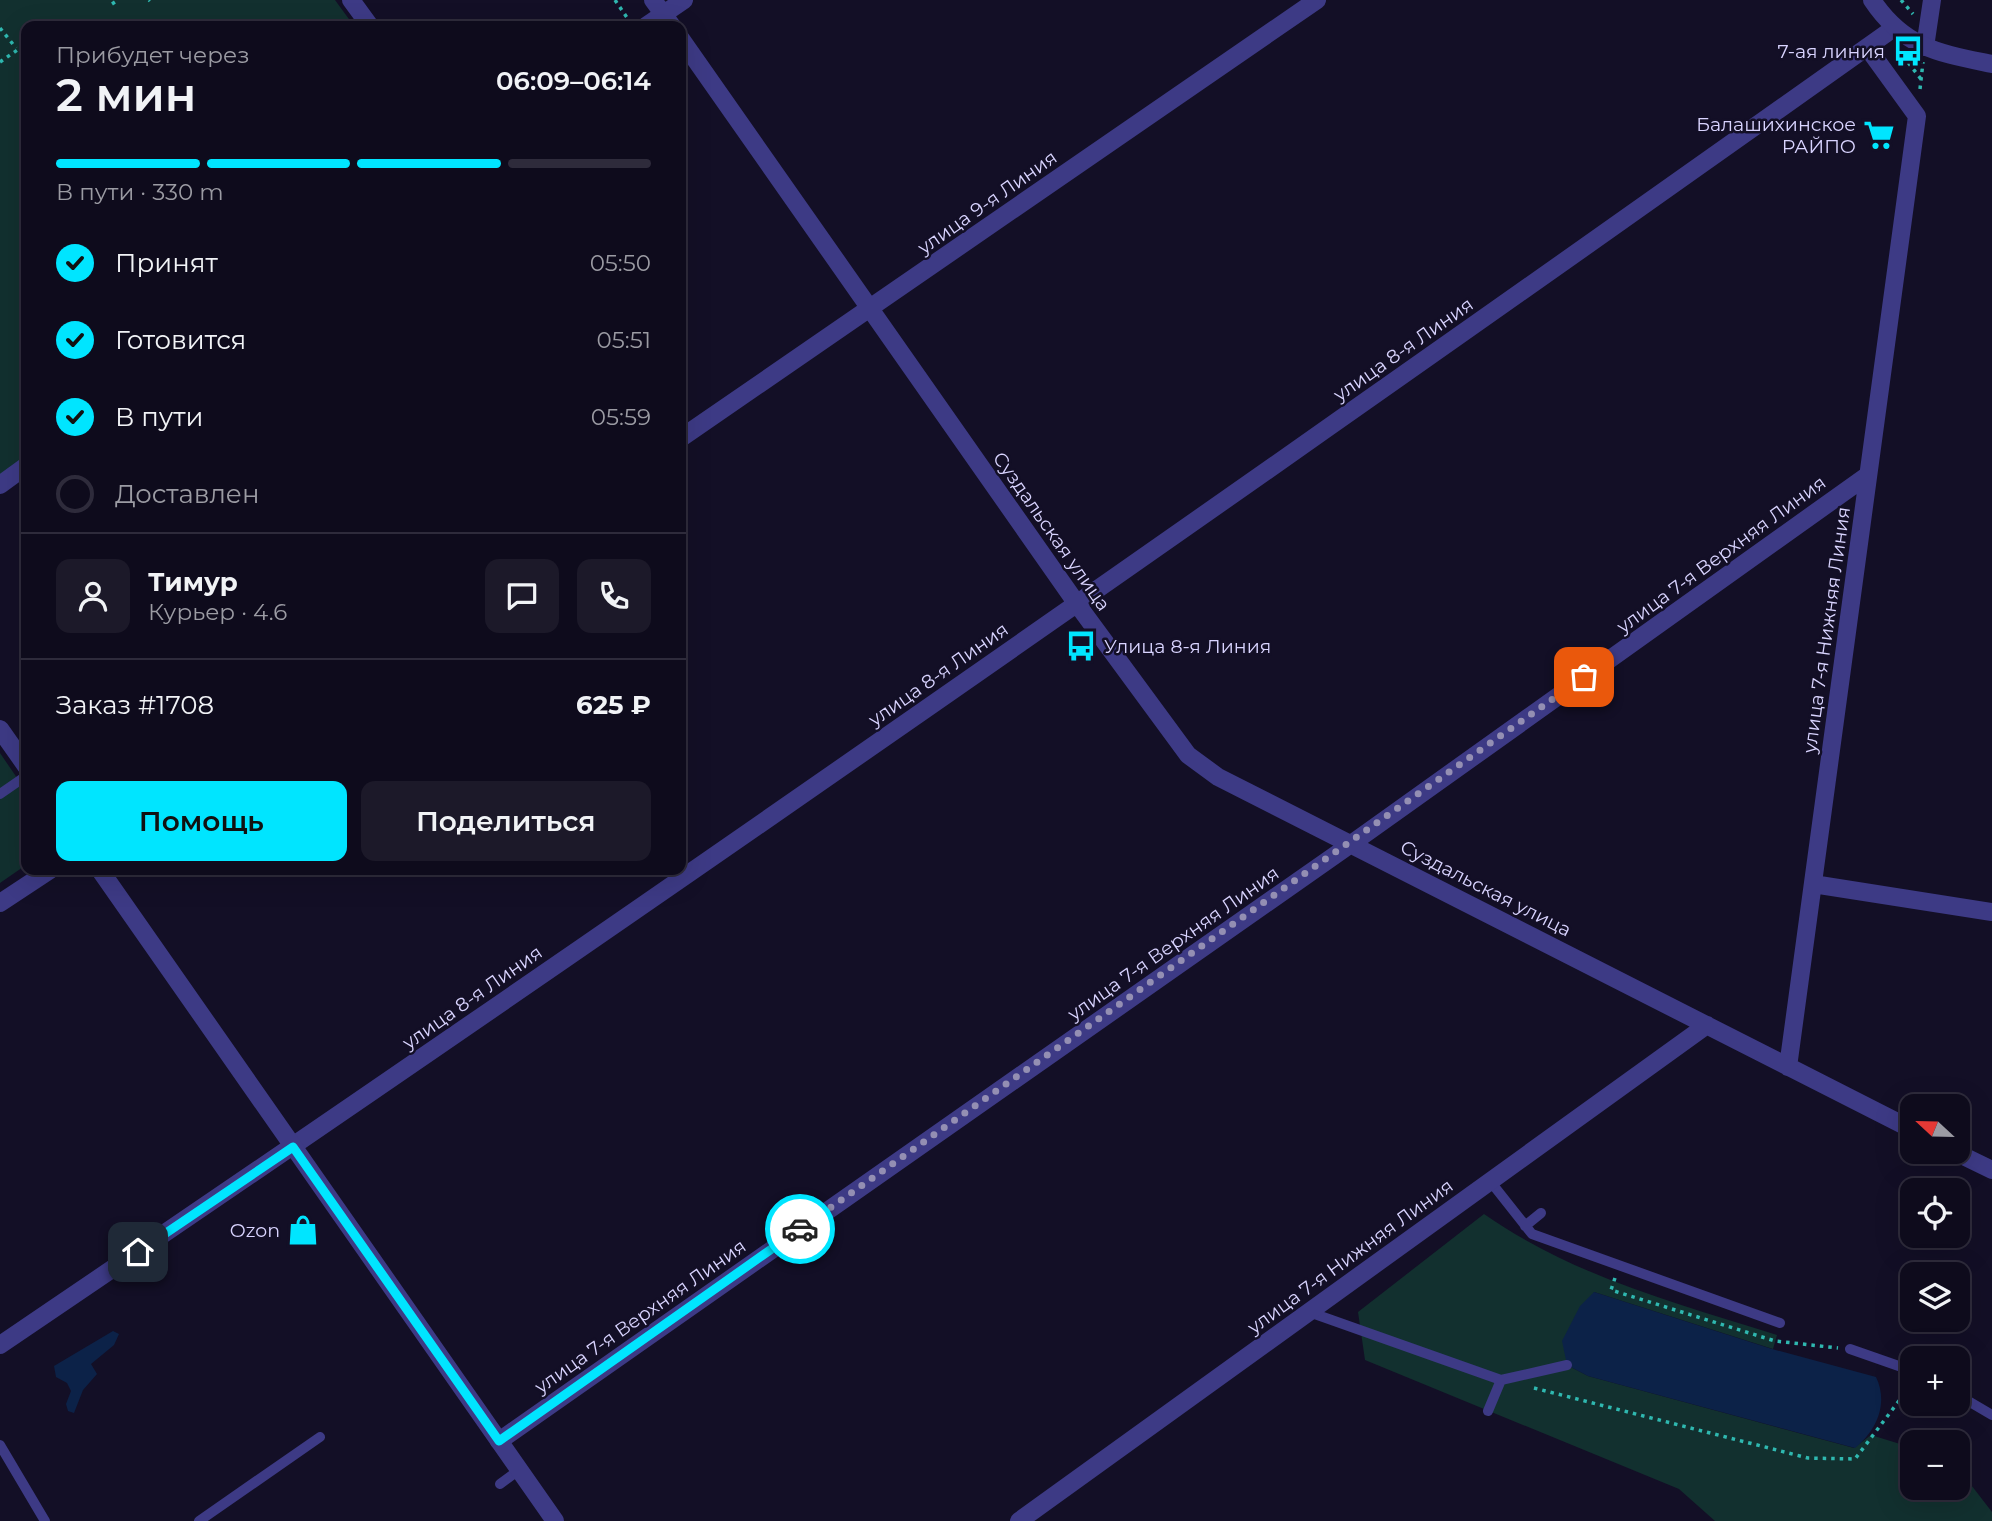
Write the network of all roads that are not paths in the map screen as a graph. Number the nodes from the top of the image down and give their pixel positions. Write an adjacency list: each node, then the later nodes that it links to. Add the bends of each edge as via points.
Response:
1 (351, 0): 7 (street)
2 (684, 0): 6 (street)
3 (1317, 0): 13 (street, улица 9-я Линия)
4 (1872, 0): 8 (street)
5 (1932, 0): 11 (street)
6 (663, 14)
7 (366, 21)
8 (1894, 28): 10 (street, улица 8-я Линия); 11 (street)
9 (686, 46): 13 (street, Суздальская улица)
10 (1867, 47): 16 (street, улица 7-я Нижняя Линия, via 1917,116); 18 (street, улица 8-я Линия)
11 (1925, 47): 12 (street)
12 (1992, 64)
13 (871, 307): 14 (street, улица 9-я Линия); 18 (street, Суздальская улица)
14 (686, 435)
15 (21, 470): 17 (street)
16 (1868, 475): 23 (street, улица 7-я Верхняя Линия); 28 (street, улица 7-я Нижняя Линия)
17 (0, 485)
18 (1077, 604): 23 (street, Суздальская улица, via 1188,755 1218,777); 26 (street, улица 8-я Линия)
19 (0, 729): 20 (street)
20 (21, 759)
21 (21, 779): 22 (lane)
22 (0, 794)
23 (1351, 844): 31 (street, Суздальская улица); 51 (street, улица 7-я Верхняя Линия)
24 (42, 875): 29 (street)
25 (103, 875): 34 (street)
26 (686, 875)
27 (686, 875): 34 (street, улица 8-я Линия)
28 (1812, 884): 30 (street); 32 (street, улица 7-я Нижняя Линия)
29 (0, 903)
30 (1992, 912)
31 (1707, 1025): 32 (street, Суздальская улица); 37 (street, улица 7-я Нижняя Линия)
32 (1788, 1067): 33 (street, Суздальская улица)
33 (1900, 1123)
34 (293, 1147): 42 (street, улица 8-я Линия); 51 (street)
35 (1970, 1159): 36 (street)
36 (1992, 1170)
37 (1490, 1181): 39 (lane); 40 (street, улица 7-я Нижняя Линия)
38 (1541, 1213): 39 (lane)
39 (1525, 1226): 41 (lane, via 1532,1234)
40 (1308, 1312): 46 (lane); 58 (street, улица 7-я Нижняя Линия)
41 (1780, 1323)
42 (0, 1345)
43 (1850, 1349): 45 (lane)
44 (1567, 1365): 46 (lane)
45 (1900, 1366)
46 (1501, 1380): 48 (lane)
47 (1970, 1402): 49 (lane)
48 (1488, 1411)
49 (1992, 1415)
50 (320, 1437): 56 (lane)
51 (499, 1441): 53 (street)
52 (0, 1445): 55 (lane)
53 (519, 1470): 54 (lane); 57 (street)
54 (500, 1484)
55 (45, 1521)
56 (200, 1521)
57 (555, 1521)
58 (1019, 1521)

